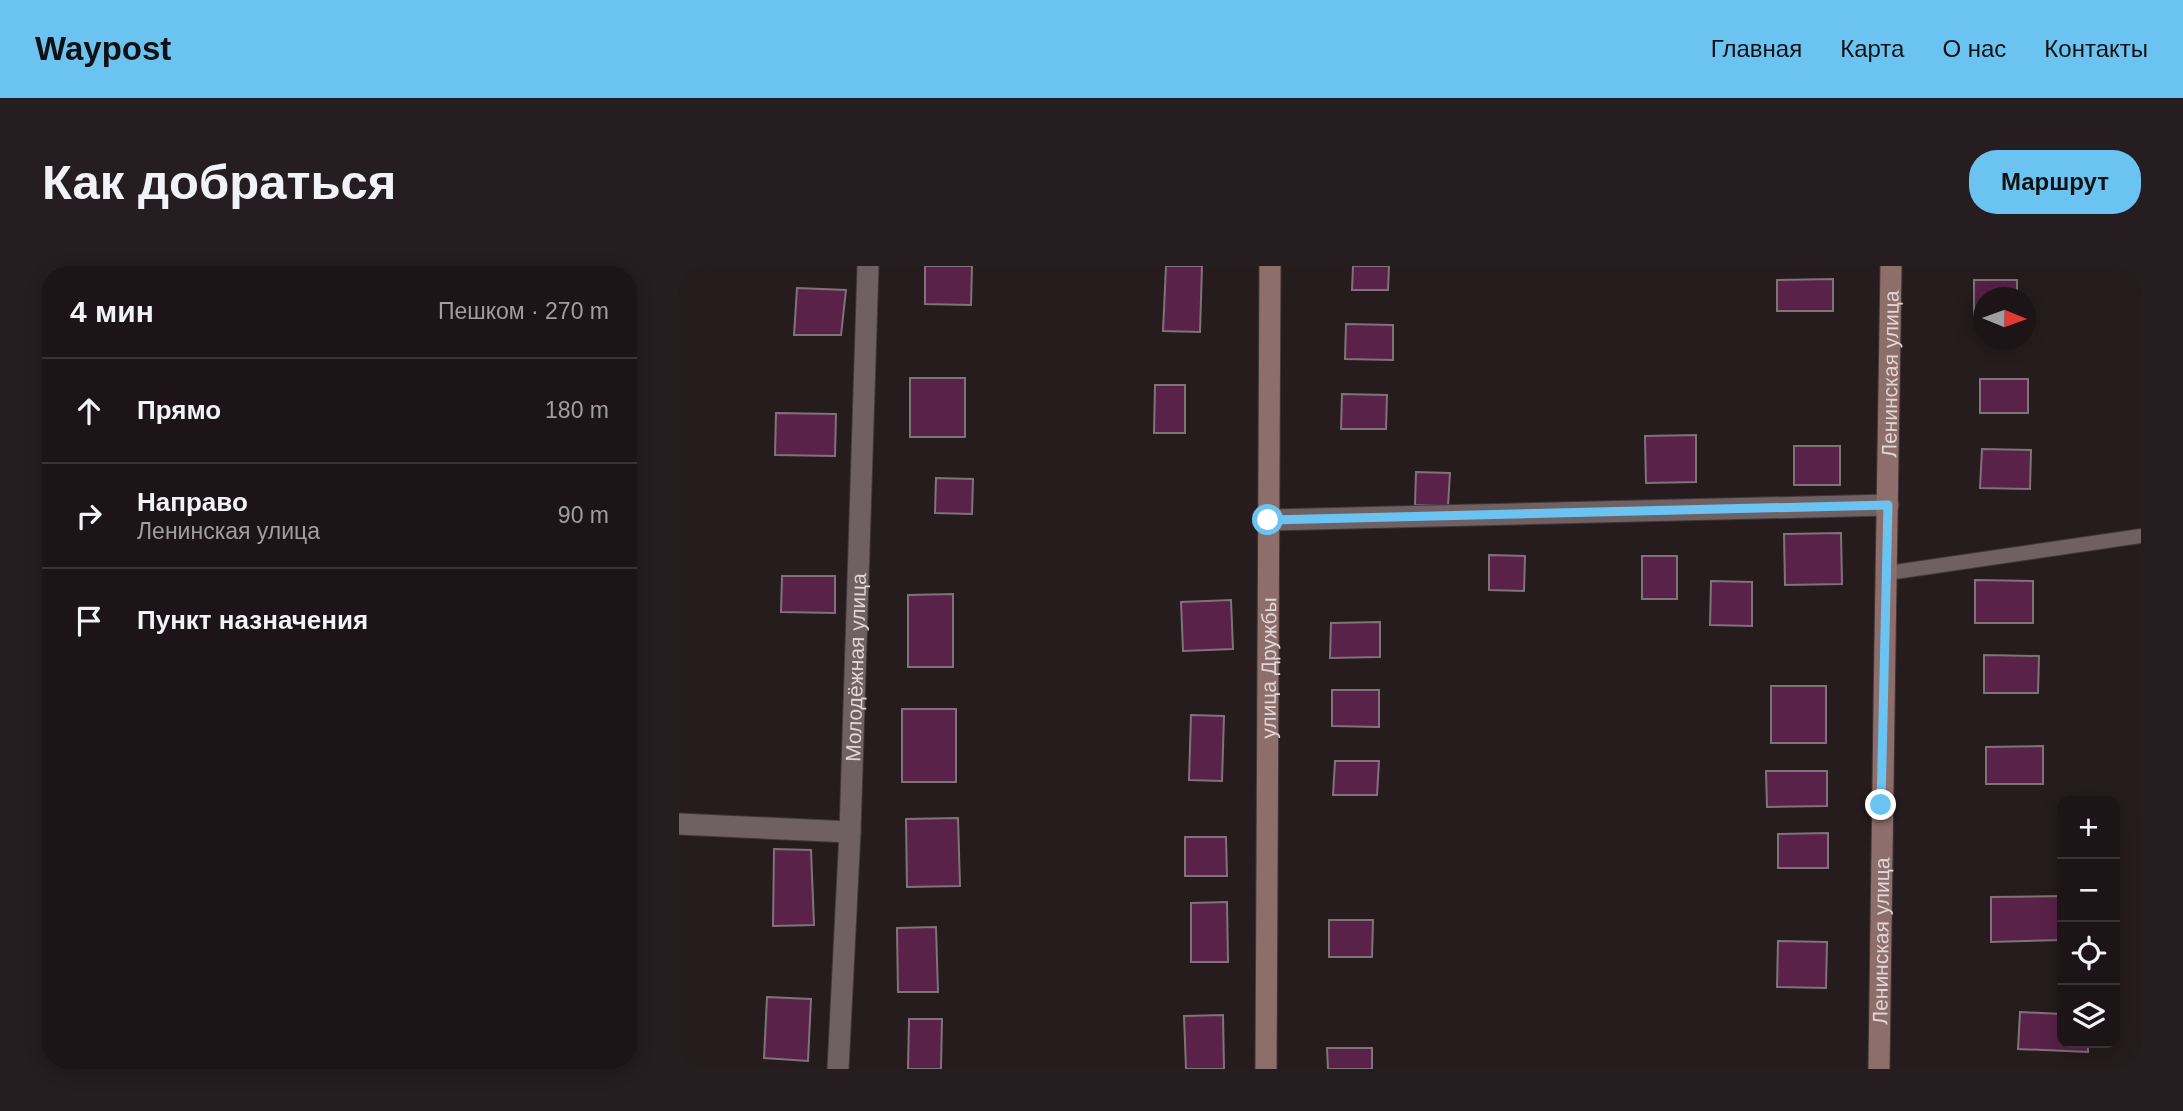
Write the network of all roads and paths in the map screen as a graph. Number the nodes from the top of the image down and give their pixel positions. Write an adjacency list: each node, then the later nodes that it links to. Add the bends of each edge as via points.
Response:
1 (868, 266): 9 (street, Молодёжная улица)
2 (1270, 266): 5 (street, улица Дружбы)
3 (1891, 266): 4 (street, Ленинская улица)
4 (1888, 505): 5 (street); 7 (street, Ленинская улица)
5 (1268, 520): 11 (street, улица Дружбы)
6 (2141, 536): 7 (lane)
7 (1888, 573): 12 (street, Ленинская улица)
8 (679, 824): 9 (street)
9 (850, 832): 10 (street, Молодёжная улица)
10 (838, 1069)
11 (1266, 1069)
12 (1879, 1069)

